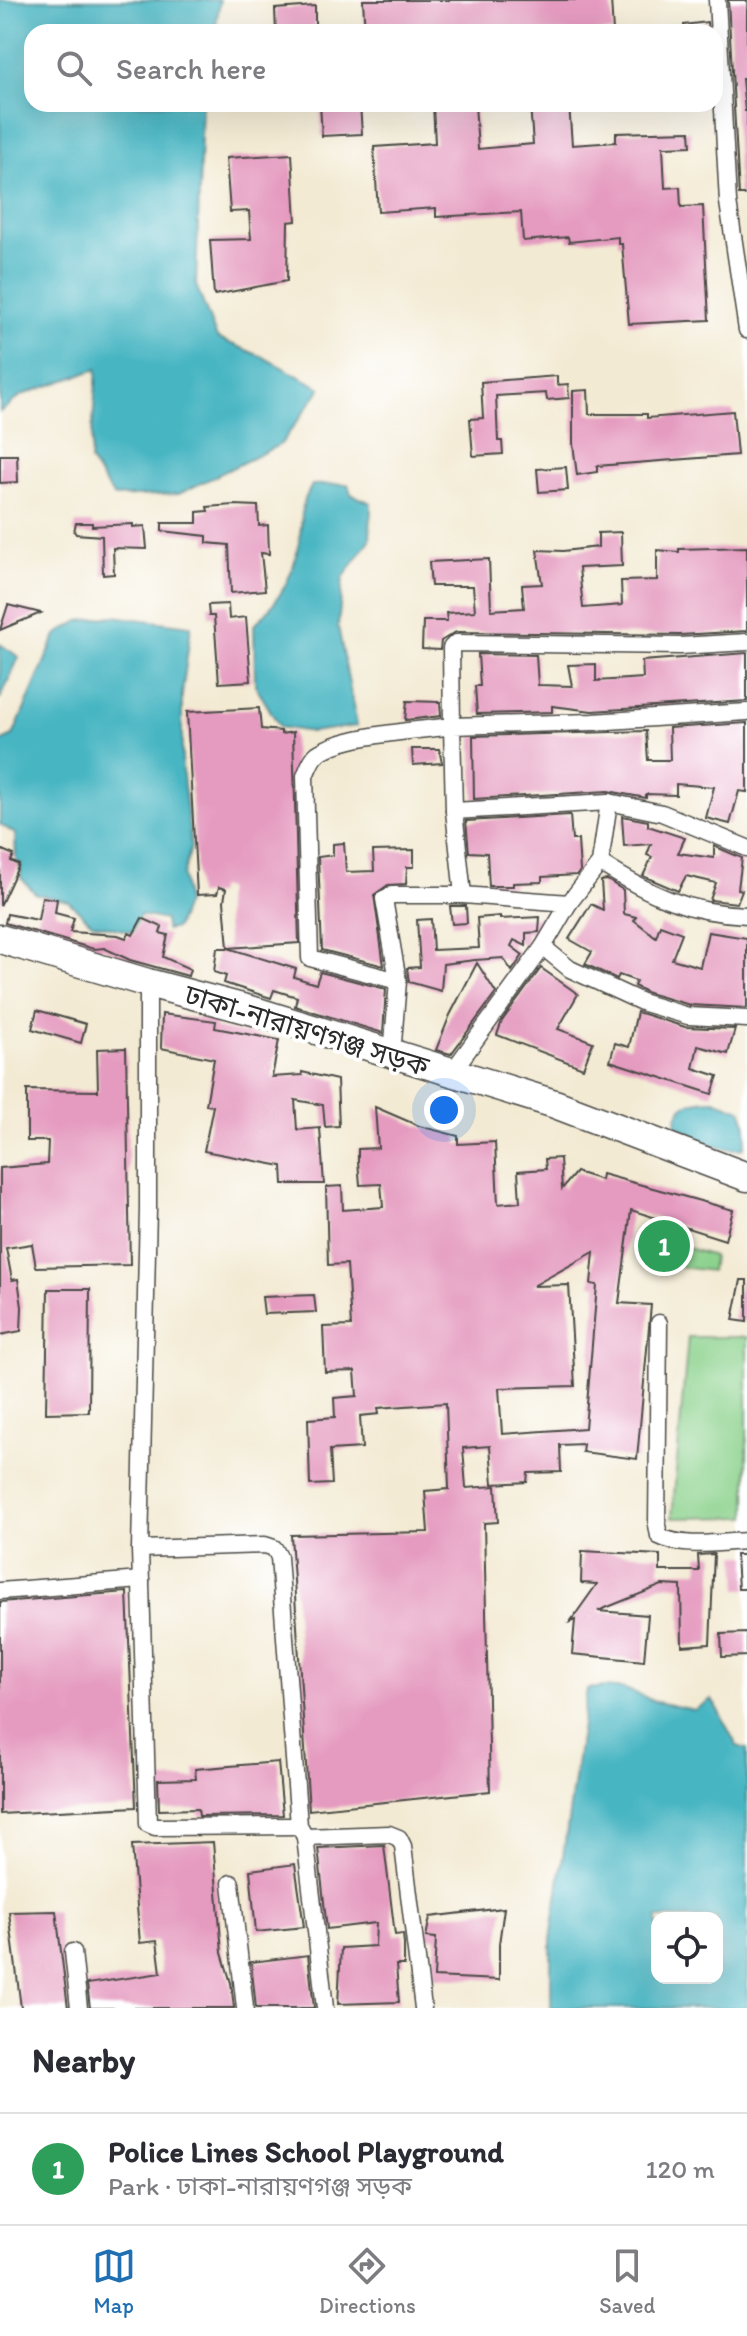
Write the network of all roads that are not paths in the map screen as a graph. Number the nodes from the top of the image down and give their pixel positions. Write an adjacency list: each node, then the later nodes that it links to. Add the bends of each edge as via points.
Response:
1 (717, 0): 2 (street)
2 (718, 24)
3 (723, 110): 4 (street, via 728,202)
4 (747, 330)
5 (747, 642): 7 (street, via 456,643 451,648)
6 (747, 712): 7 (street)
7 (453, 732): 9 (street); 17 (street, via 335,745 314,756 305,776 310,958)
8 (609, 802): 9 (street); 10 (street, via 662,813); 11 (street)
9 (454, 808): 12 (street)
10 (747, 848)
11 (600, 863): 13 (street); 14 (street, via 672,902)
12 (463, 895): 13 (street); 17 (street, via 386,896)
13 (569, 903): 16 (street)
14 (747, 915)
15 (0, 939): 18 (highway, ঢাকা-নারায়ণগঞ্জ সড়ক)
16 (543, 947): 19 (street, via 570,969 644,1003 688,1016); 21 (street)
17 (398, 981): 20 (street)
18 (148, 983): 20 (highway, ঢাকা-নারায়ণগঞ্জ সড়ক); 25 (street)
19 (747, 1019)
20 (392, 1055): 21 (highway, ঢাকা-নারায়ণগঞ্জ সড়ক)
21 (452, 1072): 22 (highway, ঢাকা-নারায়ণগঞ্জ সড়ক, via 555,1104)
22 (747, 1177)
23 (659, 1323): 24 (street, via 659,1536 681,1543)
24 (747, 1541)
25 (140, 1549): 26 (street); 28 (street, via 274,1548 279,1557)
26 (141, 1580): 27 (street); 28 (street, via 148,1824)
27 (0, 1591)
28 (302, 1832): 33 (street); 34 (street, via 399,1838)
29 (231, 1883): 32 (street)
30 (73, 1952): 31 (street)
31 (79, 2008)
32 (245, 2008)
33 (325, 2008)
34 (423, 2008)

